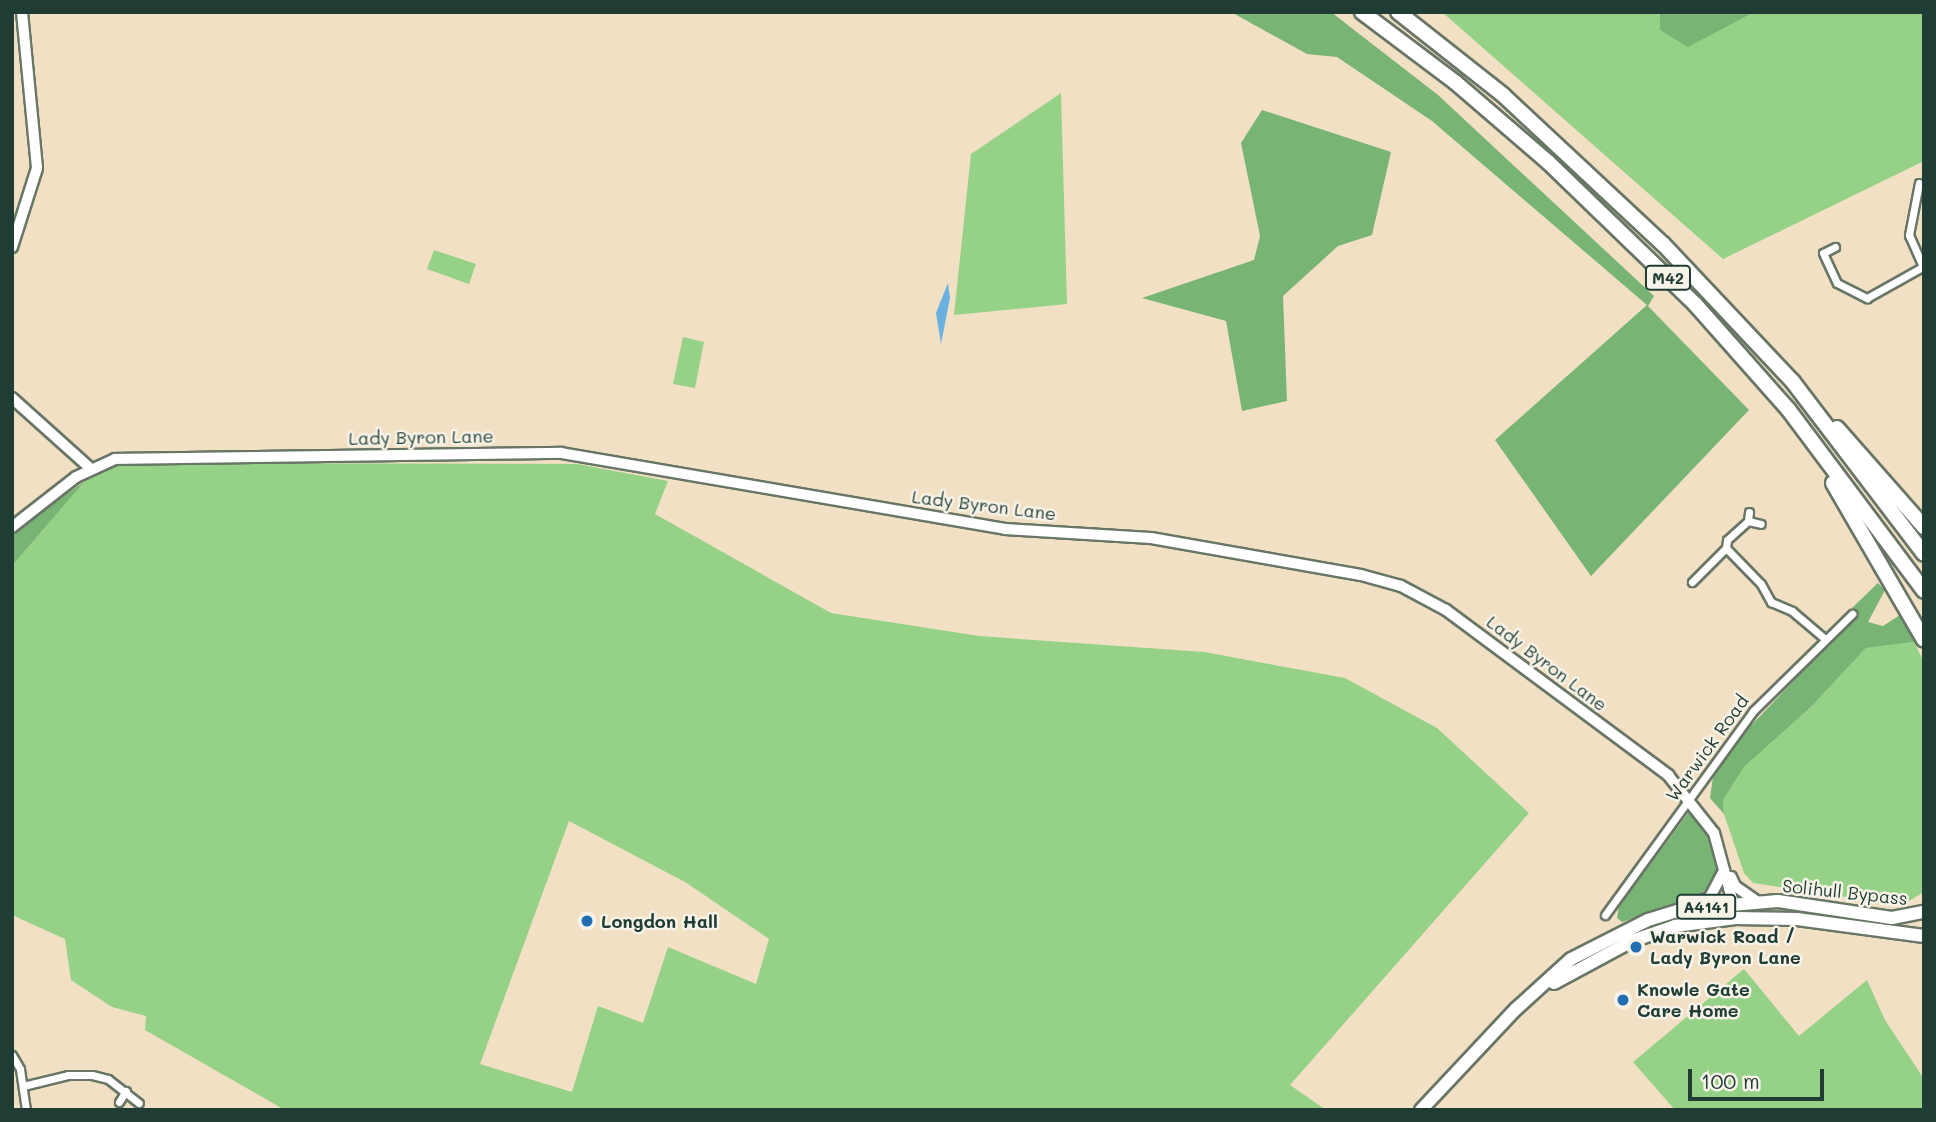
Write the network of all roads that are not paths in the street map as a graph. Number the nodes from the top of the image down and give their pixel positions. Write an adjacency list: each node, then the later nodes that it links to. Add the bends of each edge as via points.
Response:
1 (22, 12): 5 (street, via 37,168)
2 (1362, 12): 8 (highway, M42, via 1455,82 1548,162)
3 (1398, 12): 10 (highway, M42, via 1503,95 1622,203)
4 (1919, 183): 7 (street, via 1909,235)
5 (12, 247)
6 (1835, 247): 7 (street, via 1823,253 1837,284 1867,298)
7 (1923, 265)
8 (1722, 333): 20 (highway, M42, via 1788,409); 23 (highway, via 1821,463)
9 (12, 398): 11 (street)
10 (1813, 406): 16 (highway, via 1852,441); 18 (highway, M42)
11 (90, 468): 15 (street); 24 (street, Lady Byron Lane, via 115,459 587,455 674,475 1004,529 1151,538 1304,563 1401,586 1446,610 1668,775)
12 (1749, 512): 13 (street)
13 (1748, 522): 14 (street); 17 (street, via 1727,540)
14 (1761, 524)
15 (12, 527)
16 (1924, 527)
17 (1726, 548): 19 (street); 22 (street, via 1761,584 1771,602 1792,611)
18 (1924, 554)
19 (1692, 583)
20 (1924, 591)
21 (1852, 614): 22 (street, Warwick Road)
22 (1824, 638): 24 (street, Warwick Road, via 1753,711)
23 (1924, 640)
24 (1689, 796): 25 (street, Lady Byron Lane, via 1714,833); 30 (street, Warwick Road, via 1669,831)
25 (1725, 865): 26 (street, via 1735,886); 27 (street, Lady Byron Lane); 28 (street, via 1719,887)
26 (1758, 902): 27 (main road, Solihull Bypass / A4141); 29 (main road, Solihull Bypass / A4141, via 1797,902 1892,918)
27 (1733, 903): 28 (main road, Solihull Bypass / A4141); 31 (main road, via 1744,911 1814,915)
28 (1685, 909): 33 (main road, Solihull Bypass / A4141, via 1598,942 1571,959)
29 (1924, 912)
30 (1605, 915)
31 (1836, 923): 32 (main road, Solihull Bypass / A4141); 33 (main road, A4141, via 1765,918 1675,926 1579,967)
32 (1924, 936)
33 (1516, 1009): 40 (main road, A4141)
34 (12, 1055): 35 (street)
35 (23, 1086): 36 (street, via 92,1074); 39 (street)
36 (126, 1091): 37 (street); 38 (street)
37 (119, 1102)
38 (139, 1103)
39 (26, 1110)
40 (1422, 1110)

